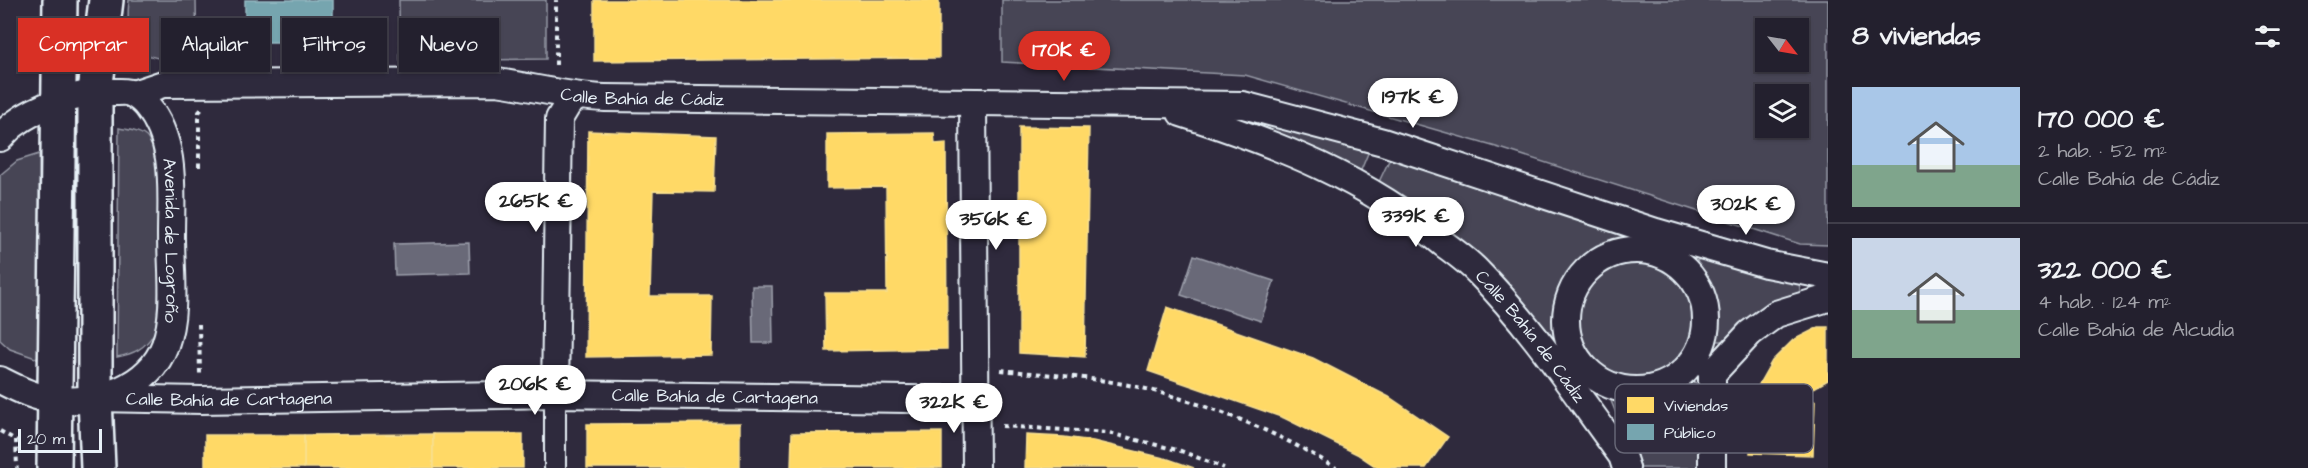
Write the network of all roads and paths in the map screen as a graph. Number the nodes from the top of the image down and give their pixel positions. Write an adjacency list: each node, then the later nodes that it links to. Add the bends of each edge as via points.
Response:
1 (60, 0): 7 (main road)
2 (106, 0): 4 (main road)
3 (556, 0): 6 (path)
4 (95, 92): 5 (street); 7 (street); 22 (main road)
5 (133, 94): 6 (street, Calle Bahía de Cádiz, via 163,84 485,82); 22 (street, Avenida de Logroño, via 160,126 169,150 171,314 165,346 147,372 130,386)
6 (566, 95): 8 (street, Calle Bahía de Cádiz); 21 (street, via 568,104 559,119)
7 (57, 102): 10 (street, via 13,125); 24 (main road)
8 (973, 103): 9 (street, Calle Bahía de Cádiz); 23 (street)
9 (1155, 105): 11 (street, Calle Bahía de Cádiz, via 1243,105 1383,142); 14 (street, Calle Bahía de Cádiz, via 1251,135 1317,163 1417,221 1478,272)
10 (0, 138)
11 (1653, 241): 12 (street); 14 (street, via 1603,258 1584,273 1571,293 1566,316); 16 (street, via 1690,274 1702,294 1707,318)
12 (1828, 276)
13 (1828, 298): 16 (street, via 1776,314)
14 (1570, 368): 20 (street); 27 (street, Calle Bahía de Cádiz)
15 (993, 369): 36 (path, via 1140,387 1221,411 1298,445)
16 (1702, 369): 18 (street); 19 (street)
17 (0, 380): 24 (street, Avenida de Logroño, via 26,393)
18 (1665, 384)
19 (1704, 384)
20 (1615, 387)
21 (555, 394): 22 (street, Calle Bahía de Cartagena); 23 (street, Calle Bahía de Cartagena); 33 (street)
22 (95, 398): 24 (street, Avenida de Logroño); 32 (main road)
23 (975, 399): 34 (street)
24 (55, 400): 31 (main road)
25 (992, 426): 35 (path, via 1109,434 1181,451)
26 (0, 431): 30 (path, via 16,440)
27 (1615, 444)
28 (1620, 453): 37 (street, Calle Bahía de Cádiz)
29 (1710, 453): 38 (street)
30 (17, 468)
31 (54, 468)
32 (98, 468)
33 (555, 468)
34 (976, 468)
35 (1224, 468)
36 (1336, 468)
37 (1626, 468)
38 (1712, 468)

